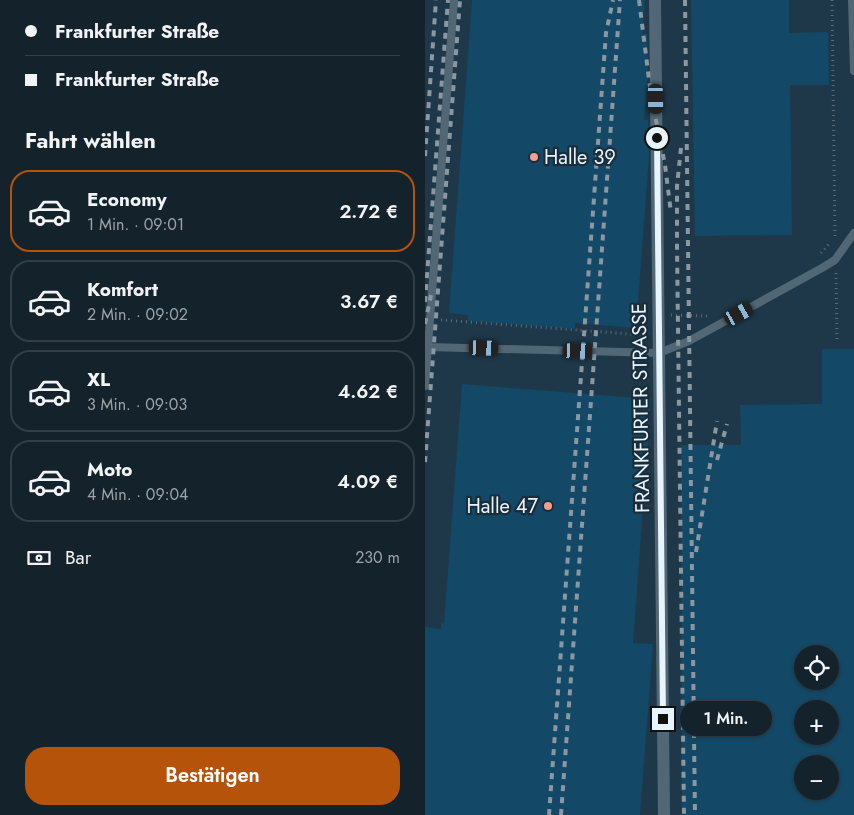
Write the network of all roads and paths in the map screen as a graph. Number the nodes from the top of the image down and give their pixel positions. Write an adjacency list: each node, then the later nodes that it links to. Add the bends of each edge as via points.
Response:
1 (454, 0): 12 (lane)
2 (655, 0): 10 (street, FRANKFURTER STRASSE)
3 (832, 0): 7 (path)
4 (852, 0): 5 (lane)
5 (854, 71)
6 (854, 232): 9 (lane)
7 (835, 238): 8 (path); 9 (path)
8 (818, 256)
9 (835, 260): 14 (path); 16 (lane, via 689,341)
10 (659, 316): 11 (path); 16 (street, FRANKFURTER STRASSE)
11 (708, 316)
12 (430, 319): 13 (path); 15 (lane)
13 (652, 335)
14 (837, 341)
15 (428, 346): 16 (lane); 17 (lane)
16 (659, 353): 18 (street, FRANKFURTER STRASSE)
17 (425, 386)
18 (664, 815)

